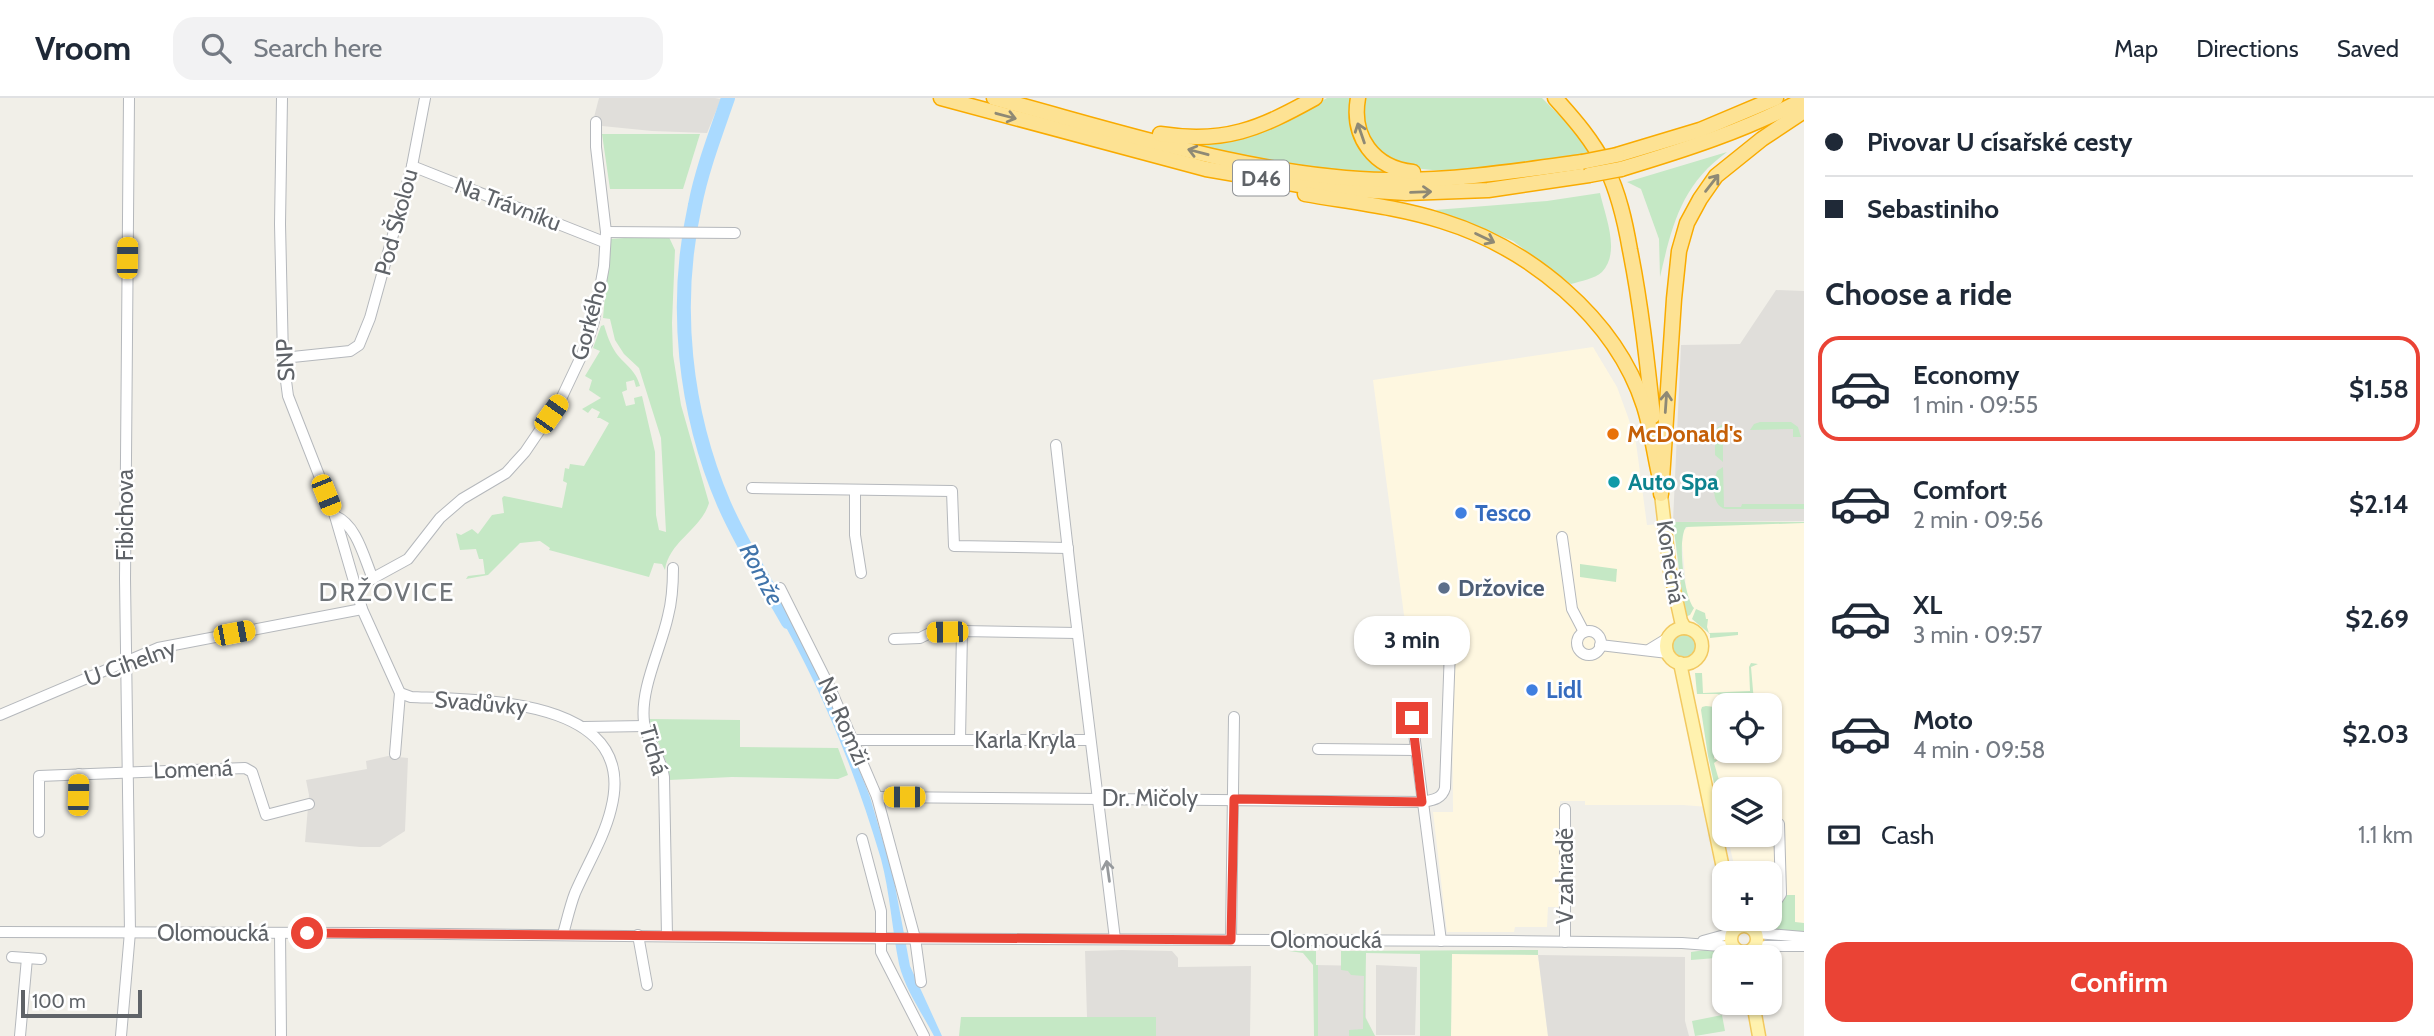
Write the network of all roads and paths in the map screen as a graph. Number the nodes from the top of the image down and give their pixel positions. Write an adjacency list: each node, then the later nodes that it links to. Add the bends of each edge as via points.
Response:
1 (129, 98): 45 (street, Fibichova)
2 (282, 98): 21 (street, SNP)
3 (425, 98): 15 (street, Pod Školou)
4 (941, 98): 16 (highway, D46, one-way to 16)
5 (994, 98): 13 (highway, D46)
6 (1315, 98): 13 (highway, via 1270,122 1219,136 1180,137)
7 (1358, 98): 18 (highway, one-way to 7, via 1400,171 1385,164 1361,138)
8 (1555, 98): 23 (highway, via 1593,144 1622,208 1637,283)
9 (1776, 98): 14 (highway, D46)
10 (1804, 99): 14 (highway, D46, via 1705,142)
11 (1804, 111): 26 (highway, one-way to 11, via 1674,299 1687,223 1716,176)
12 (596, 122): 20 (street, Gorkého)
13 (1094, 124): 18 (highway, D46, one-way to 13, via 1387,180 1317,175 1208,155)
14 (1619, 162): 17 (highway, D46, bridge)
15 (412, 166): 20 (street, Na Trávníku); 21 (street, Pod Školou, via 359,345 350,351)
16 (1206, 169): 17 (highway, D46, one-way to 17, via 1311,187 1406,193 1488,190); 23 (highway, one-way to 23, via 1299,193 1440,220 1483,237 1537,269 1582,307 1617,352 1644,406)
17 (1586, 169): 18 (highway, D46)
18 (1460, 177)
19 (735, 233): 20 (street)
20 (605, 237): 32 (street, Gorkého, via 594,321 561,399 506,473 462,499 440,518 408,559)
21 (283, 358): 27 (street, SNP, via 288,397)
22 (1056, 445): 29 (street)
23 (1659, 474): 26 (highway)
24 (752, 488): 25 (street)
25 (855, 490): 29 (street, via 952,491 954,547); 31 (street)
26 (1661, 494): 39 (main road, Konečná)
27 (335, 516): 32 (street, via 352,531); 33 (street, SNP)
28 (1562, 537): 37 (street, via 1572,609)
29 (1068, 548): 38 (street)
30 (673, 568): 51 (street, Tichá, via 669,615 646,697)
31 (861, 573)
32 (373, 579): 33 (street, Gorkého)
33 (355, 588): 35 (street, SNP)
34 (780, 588): 53 (street, Na Romži)
35 (362, 609): 45 (street, U Cihelny, via 158,648); 47 (street)
36 (962, 631): 38 (street); 40 (street); 54 (street, Karla Kryla)
37 (1584, 632): 41 (street, via 1595,632); 41 (street, via 1577,644 1583,653 1593,654)
38 (1077, 633): 55 (street)
39 (1676, 633): 43 (street, Konečná); 44 (main road, Konečná); 46 (main road, Konečná, via 1695,631 1702,644 1699,657)
40 (894, 639)
41 (1600, 645): 43 (street)
42 (1450, 649): 65 (street, via 1445,788 1439,797)
43 (1650, 649): 44 (street)
44 (1668, 653): 46 (main road)
45 (126, 661): 48 (street, U Cihelny); 59 (street, Fibichova)
46 (1686, 663): 70 (main road, Konečná, via 1696,740)
47 (400, 693): 52 (street, Svadůvky, via 515,703); 58 (street)
48 (0, 715)
49 (1234, 717): 64 (street)
50 (1412, 718): 57 (street)
51 (645, 726): 52 (street); 79 (street, Tichá, via 664,777)
52 (584, 727): 77 (street, Svadůvky, via 610,760 615,790 609,817)
53 (853, 740): 54 (street, Karla Kryla); 62 (street, Na Romži)
54 (960, 740): 55 (street, Karla Kryla)
55 (1090, 740): 63 (street)
56 (1318, 749): 57 (street)
57 (1416, 750): 65 (street)
58 (395, 754)
59 (128, 771): 60 (street); 66 (street, Lomená, via 246,768 252,772 266,815); 75 (street, Fibichova)
60 (79, 774): 61 (street); 68 (street, via 39,776)
61 (78, 795)
62 (877, 797): 63 (street, Dr. Mičoly); 82 (street, Na Romži)
63 (1098, 798): 64 (street, Dr. Mičoly); 83 (street, one-way to 63)
64 (1234, 799): 65 (street, Dr. Mičoly); 84 (street)
65 (1422, 802): 85 (street)
66 (309, 804)
67 (1565, 809): 86 (street, V zahradě)
68 (39, 832)
69 (862, 839): 81 (street)
70 (1723, 861)
71 (1731, 931): 87 (street, Olomoucká)
72 (1741, 931): 88 (main road, via 1731,942)
73 (1772, 931): 80 (street, Olomoucká)
74 (0, 932): 75 (street, Olomoucká)
75 (130, 932): 76 (street, Olomoucká); 99 (street, Fibichova)
76 (280, 933): 77 (street, Olomoucká); 100 (street)
77 (563, 934): 78 (street, Olomoucká)
78 (638, 935): 79 (street, Olomoucká); 96 (street)
79 (667, 936): 81 (street, Olomoucká)
80 (1804, 937)
81 (884, 938): 82 (street, Olomoucká); 101 (street, via 884,958)
82 (915, 938): 83 (street, Olomoucká); 95 (street, Na Romži)
83 (1115, 939): 84 (street, Olomoucká)
84 (1231, 940): 85 (street, Olomoucká)
85 (1441, 941): 86 (street, Olomoucká)
86 (1565, 942): 87 (street, Olomoucká)
87 (1682, 943): 91 (street, Olomoucká)
88 (1735, 945)
89 (1782, 946): 90 (street, Olomoucká)
90 (1804, 946)
91 (1712, 947)
92 (12, 957): 93 (street)
93 (27, 958): 94 (street); 98 (street)
94 (41, 960)
95 (921, 982)
96 (647, 985)
97 (1755, 1015): 102 (main road)
98 (20, 1036)
99 (121, 1036)
100 (281, 1036)
101 (924, 1036)
102 (1759, 1036)

